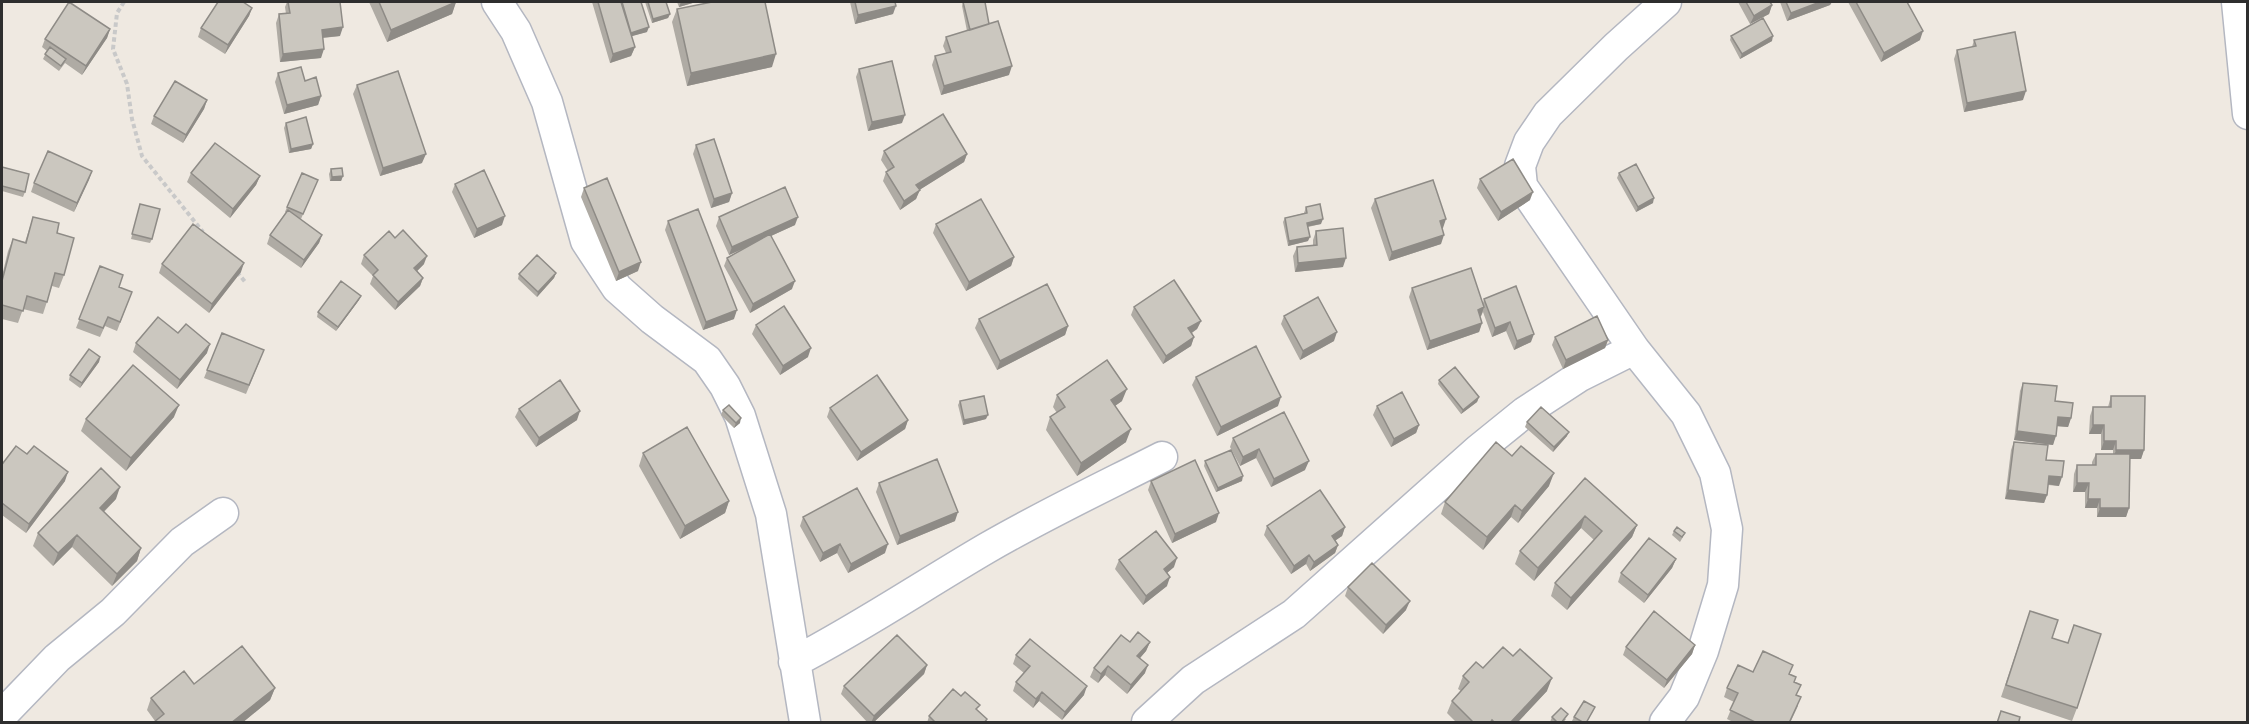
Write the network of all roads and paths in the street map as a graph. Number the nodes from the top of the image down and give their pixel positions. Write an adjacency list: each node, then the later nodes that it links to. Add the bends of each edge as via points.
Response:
1 (124, 2): 6 (path, via 117,13 113,49 127,84 142,156)
2 (497, 2): 12 (street, via 516,31 547,102 586,242 617,288 707,360 740,416 771,514)
3 (1666, 2): 9 (street, via 1548,114 1529,142 1520,166 1522,186)
4 (2237, 2): 5 (street)
5 (2247, 114)
6 (204, 233)
7 (232, 266): 8 (path)
8 (246, 283)
9 (1634, 349): 15 (street, via 1580,376 1525,412 1294,614 1193,680); 16 (street, via 1686,414 1715,473 1727,529 1723,585 1703,651 1684,697)
10 (1162, 457): 12 (street, via 1043,517 847,635)
11 (223, 513): 13 (street, via 182,542 114,612 57,658)
12 (794, 662): 14 (street)
13 (2, 715)
14 (805, 723)
15 (1147, 723)
16 (1665, 723)

